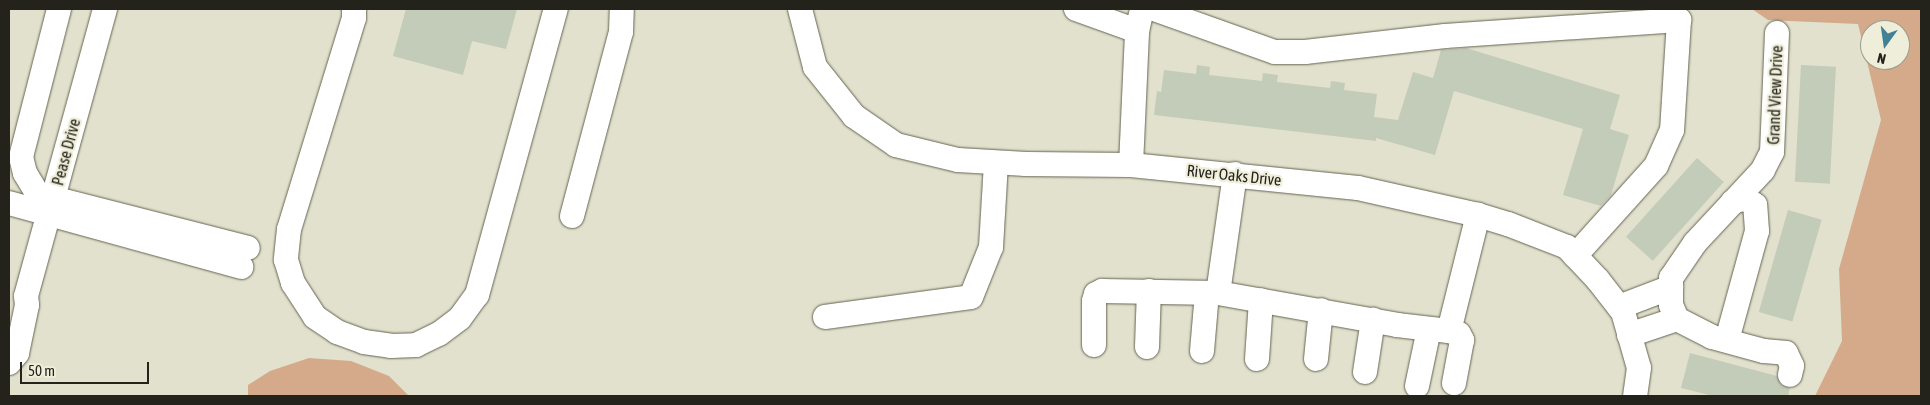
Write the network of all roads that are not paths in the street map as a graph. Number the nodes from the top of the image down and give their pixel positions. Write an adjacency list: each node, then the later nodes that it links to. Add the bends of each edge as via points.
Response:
1 (59, 9): 16 (street, via 21,158 25,173)
2 (105, 9): 16 (street, Pease Drive)
3 (354, 9): 4 (street, via 354,18 289,229 286,260 293,283 315,317 336,332 364,342 391,346 416,345 439,334 460,318 477,295)
4 (556, 9)
5 (622, 9): 18 (street, via 621,32)
6 (800, 9): 11 (street, River Oaks Drive, via 815,67 854,116 896,145 958,160)
7 (1076, 9): 9 (street)
8 (1154, 9): 19 (street, via 1275,52 1680,20 1672,130 1656,166)
9 (1140, 20): 12 (street)
10 (1777, 33): 14 (street, Grand View Drive, via 1772,152 1763,170)
11 (996, 162): 12 (street, River Oaks Drive); 28 (street, via 990,247 971,297)
12 (1132, 165): 13 (street, River Oaks Drive)
13 (1236, 174): 17 (street, River Oaks Drive, via 1358,188); 23 (street)
14 (1733, 202): 21 (street, Grand View Drive, via 1695,242 1671,278); 33 (street, via 1745,198 1755,205 1757,231)
15 (9, 203): 16 (street)
16 (51, 205): 20 (street); 24 (street, Pease Drive)
17 (1478, 215): 19 (street, River Oaks Drive, via 1566,247); 31 (street)
18 (572, 216)
19 (1575, 256): 26 (street, River Oaks Drive)
20 (244, 257)
21 (1671, 287): 26 (street); 29 (street, Grand View Drive)
22 (1149, 291): 23 (street); 34 (street, via 1102,291 1096,294); 35 (street)
23 (1212, 293): 25 (street); 36 (street)
24 (17, 299): 39 (street, Pease Drive, via 27,305 17,353)
25 (1262, 300): 27 (street); 37 (street)
26 (1619, 307): 32 (street, River Oaks Drive)
27 (1321, 310): 30 (street); 38 (street)
28 (825, 317)
29 (1677, 318): 32 (street); 33 (street)
30 (1373, 320): 31 (street); 40 (street)
31 (1439, 330): 42 (street, via 1459,334 1462,340); 43 (street)
32 (1630, 335): 44 (street, River Oaks Drive, via 1639,368)
33 (1727, 340): 41 (street, via 1786,354 1791,359)
34 (1094, 344)
35 (1147, 347)
36 (1202, 351)
37 (1257, 359)
38 (1316, 359)
39 (9, 363)
40 (1365, 372)
41 (1790, 375)
42 (1454, 382)
43 (1416, 386)
44 (1635, 396)

